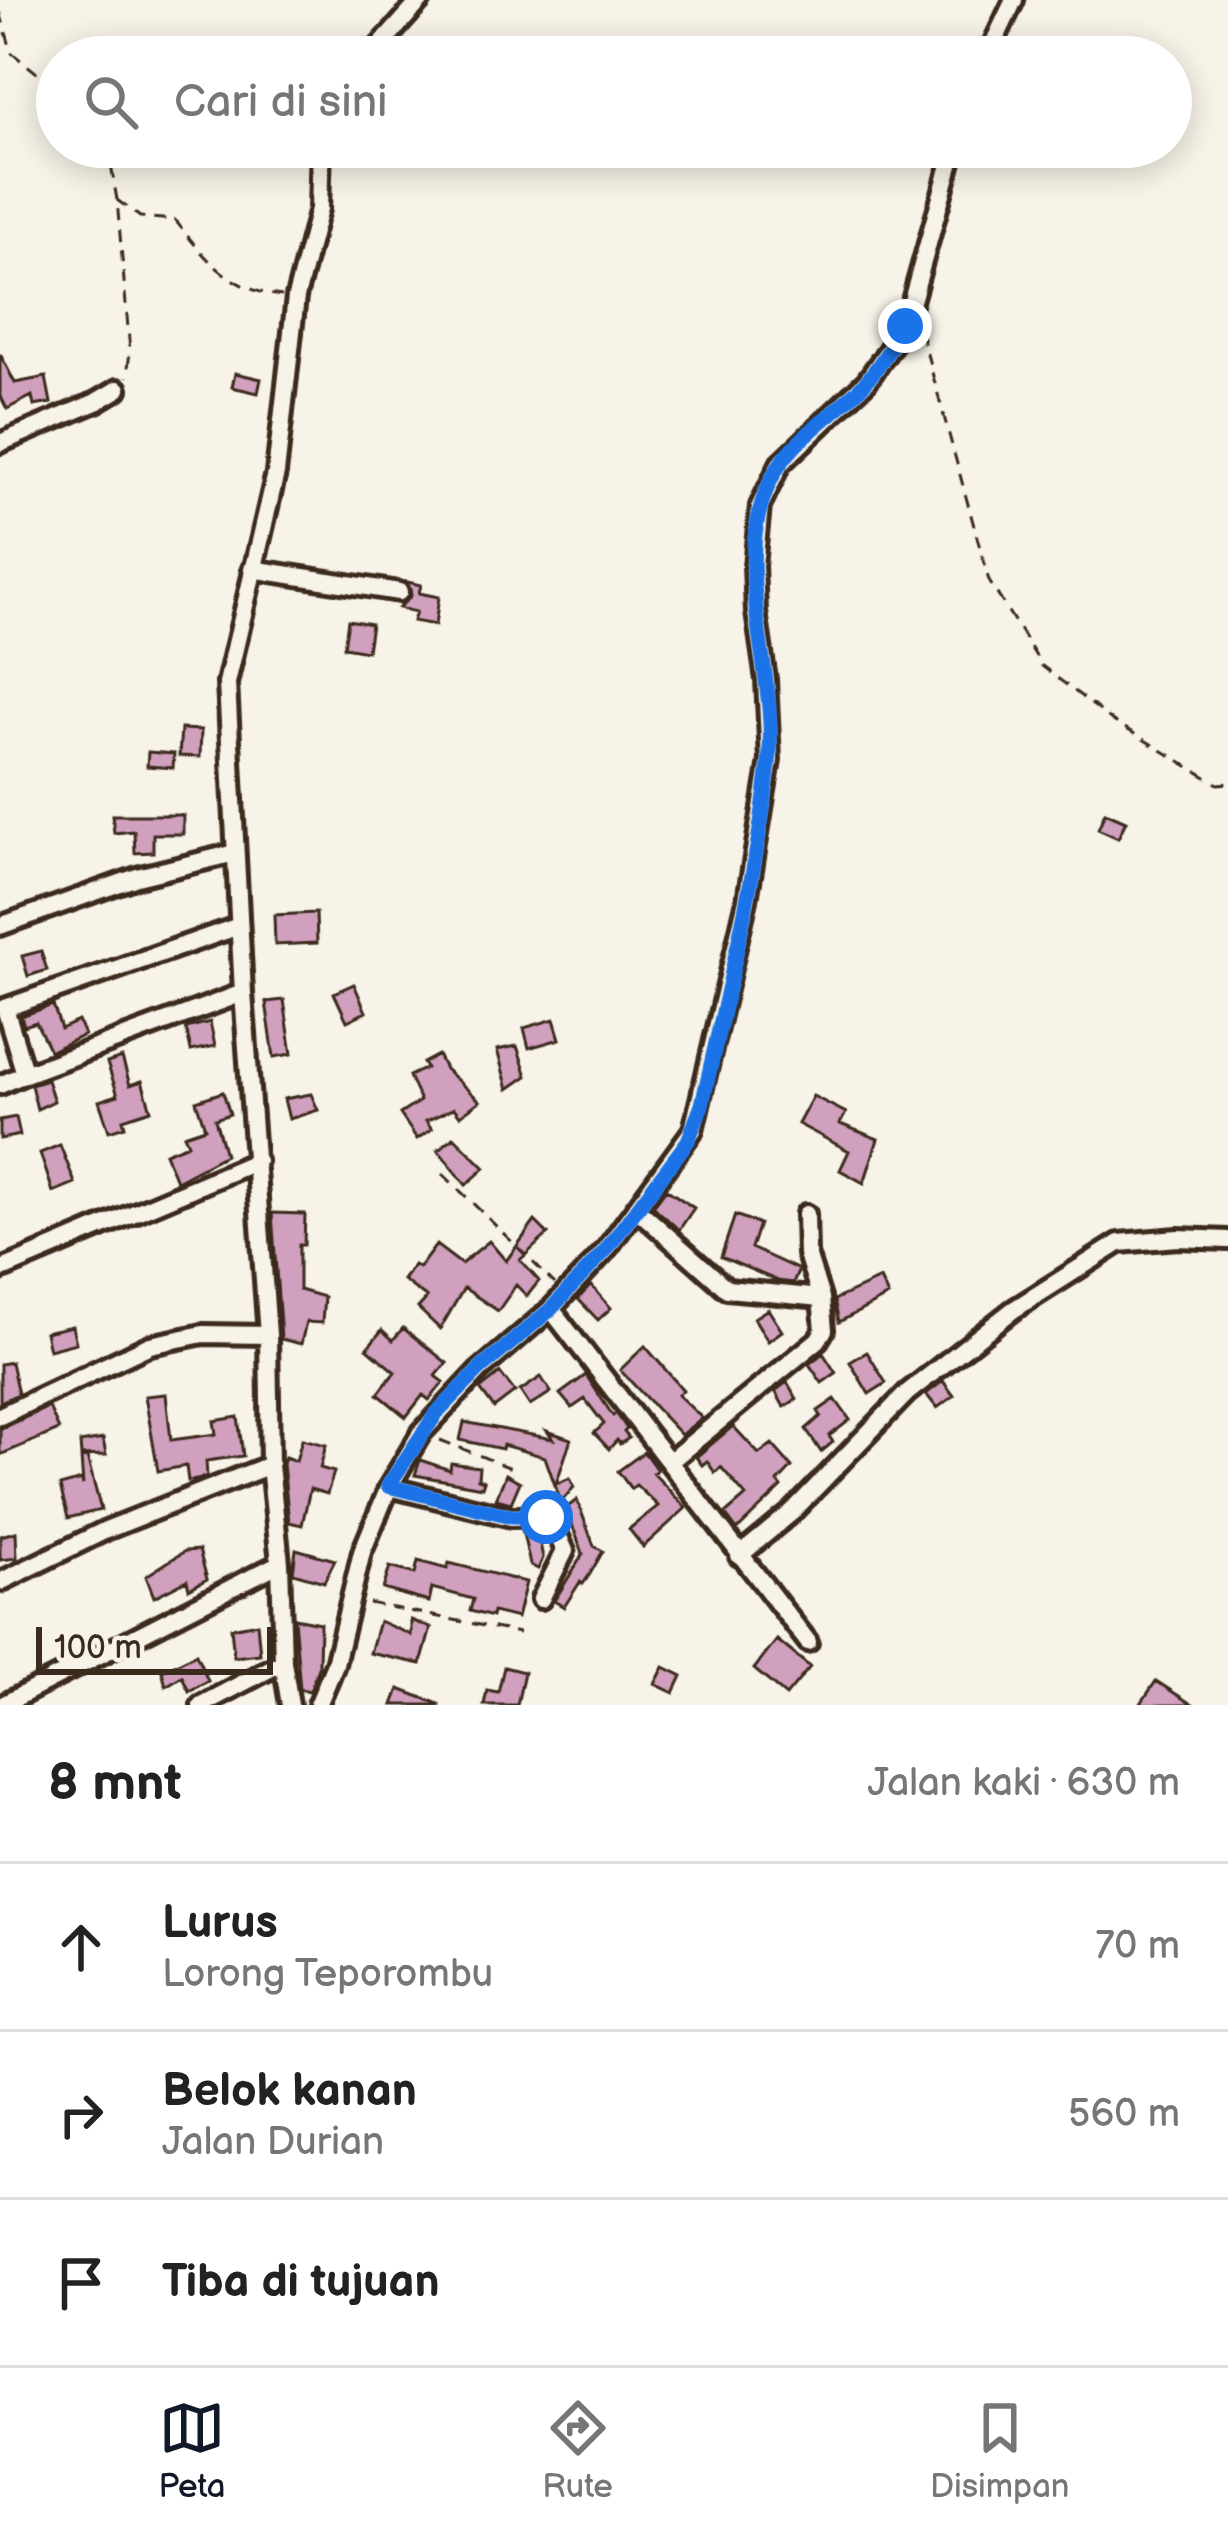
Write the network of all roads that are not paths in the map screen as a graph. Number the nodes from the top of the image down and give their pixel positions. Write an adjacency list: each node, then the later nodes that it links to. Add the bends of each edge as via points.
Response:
1 (421, 0): 3 (street)
2 (1014, 0): 4 (street)
3 (389, 36)
4 (995, 36)
5 (320, 168): 9 (street, via 276,473)
6 (950, 168): 19 (street, via 905,326 867,381 780,464 760,506 756,612 770,760 747,900 702,1105 688,1141)
7 (118, 388): 8 (street)
8 (0, 443)
9 (252, 569): 10 (street); 11 (street, via 227,683)
10 (399, 592)
11 (235, 853): 12 (street, via 136,877); 13 (street)
12 (0, 926)
13 (239, 926): 14 (street); 15 (street)
14 (243, 993): 16 (street); 18 (street)
15 (3, 1001): 16 (street)
16 (25, 1074): 17 (street)
17 (0, 1085)
18 (257, 1161): 22 (street); 25 (street)
19 (638, 1210): 23 (street, via 727,1289); 24 (street)
20 (806, 1214): 23 (street, via 807,1254)
21 (1228, 1240): 30 (street, via 1119,1243 1012,1310 907,1393)
22 (0, 1270)
23 (821, 1298): 27 (street, via 818,1340)
24 (551, 1309): 27 (street); 29 (street, via 479,1370 421,1433)
25 (268, 1335): 26 (street, via 203,1334 150,1345); 28 (street)
26 (0, 1416)
27 (669, 1462): 30 (street)
28 (270, 1465): 31 (street); 32 (street)
29 (388, 1486): 33 (street, via 552,1521 565,1550); 39 (street)
30 (740, 1556): 34 (street)
31 (280, 1563): 35 (street); 36 (street)
32 (0, 1582)
33 (541, 1599)
34 (808, 1642)
35 (283, 1662): 37 (street); 38 (street)
36 (2, 1705)
37 (201, 1705)
38 (290, 1705)
39 (318, 1705)

